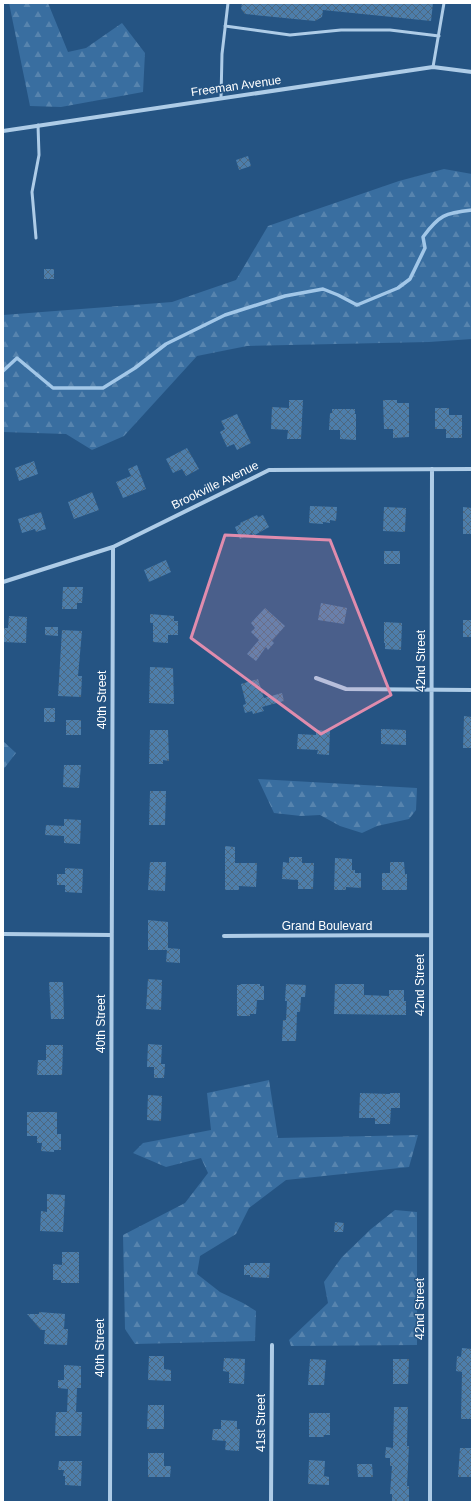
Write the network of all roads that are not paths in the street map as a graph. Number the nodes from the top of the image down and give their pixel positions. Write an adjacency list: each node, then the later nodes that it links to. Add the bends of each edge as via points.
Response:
1 (228, 3): 3 (lane)
2 (444, 3): 4 (lane)
3 (225, 26): 4 (lane, via 290,35 341,30 390,30); 7 (lane)
4 (439, 36): 5 (lane)
5 (433, 67): 6 (street, Freeman Avenue); 7 (street, Freeman Avenue)
6 (472, 72)
7 (221, 98): 8 (street, Freeman Avenue)
8 (38, 125): 9 (street, Freeman Avenue); 10 (lane, via 39,155 32,192)
9 (3, 131)
10 (36, 238)
11 (432, 469): 12 (street, Brookville Avenue); 13 (street, Brookville Avenue, via 269,470); 16 (street, 42nd Street)
12 (472, 469)
13 (113, 547): 14 (street, Brookville Avenue); 19 (street, 40th Street)
14 (3, 582)
15 (316, 678): 16 (street, via 346,689)
16 (431, 690): 17 (street); 21 (street, 42nd Street)
17 (472, 690)
18 (3, 934): 19 (street)
19 (111, 935): 23 (street, 40th Street)
20 (224, 936): 21 (street, Grand Boulevard)
21 (430, 936): 25 (street, 42nd Street)
22 (272, 1344): 24 (street, 41st Street)
23 (110, 1502)
24 (271, 1502)
25 (430, 1502)

